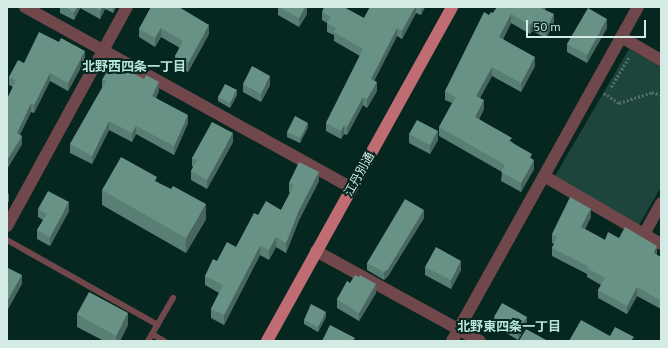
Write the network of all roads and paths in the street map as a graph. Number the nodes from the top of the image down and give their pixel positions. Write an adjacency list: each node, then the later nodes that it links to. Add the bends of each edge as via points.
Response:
1 (25, 7): 6 (street)
2 (127, 7): 6 (street)
3 (452, 7): 11 (main road, 江丹別通)
4 (638, 7): 5 (street)
5 (621, 37): 7 (street); 8 (street)
6 (103, 50): 11 (street); 13 (street)
7 (661, 60)
8 (593, 87): 9 (path, via 619,103 652,92); 10 (street)
9 (661, 95)
10 (544, 176): 14 (street); 20 (street)
11 (351, 188): 17 (main road, 江丹別通)
12 (661, 202): 14 (street)
13 (7, 226)
14 (644, 234): 16 (street)
15 (7, 240): 19 (lane)
16 (661, 244)
17 (316, 251): 20 (street); 24 (main road, 江丹別通)
18 (173, 298): 19 (lane)
19 (158, 325): 21 (lane)
20 (459, 329): 25 (street); 26 (street)
21 (152, 334): 22 (lane); 23 (lane)
22 (148, 341)
23 (164, 341)
24 (267, 341)
25 (452, 341)
26 (480, 341)

